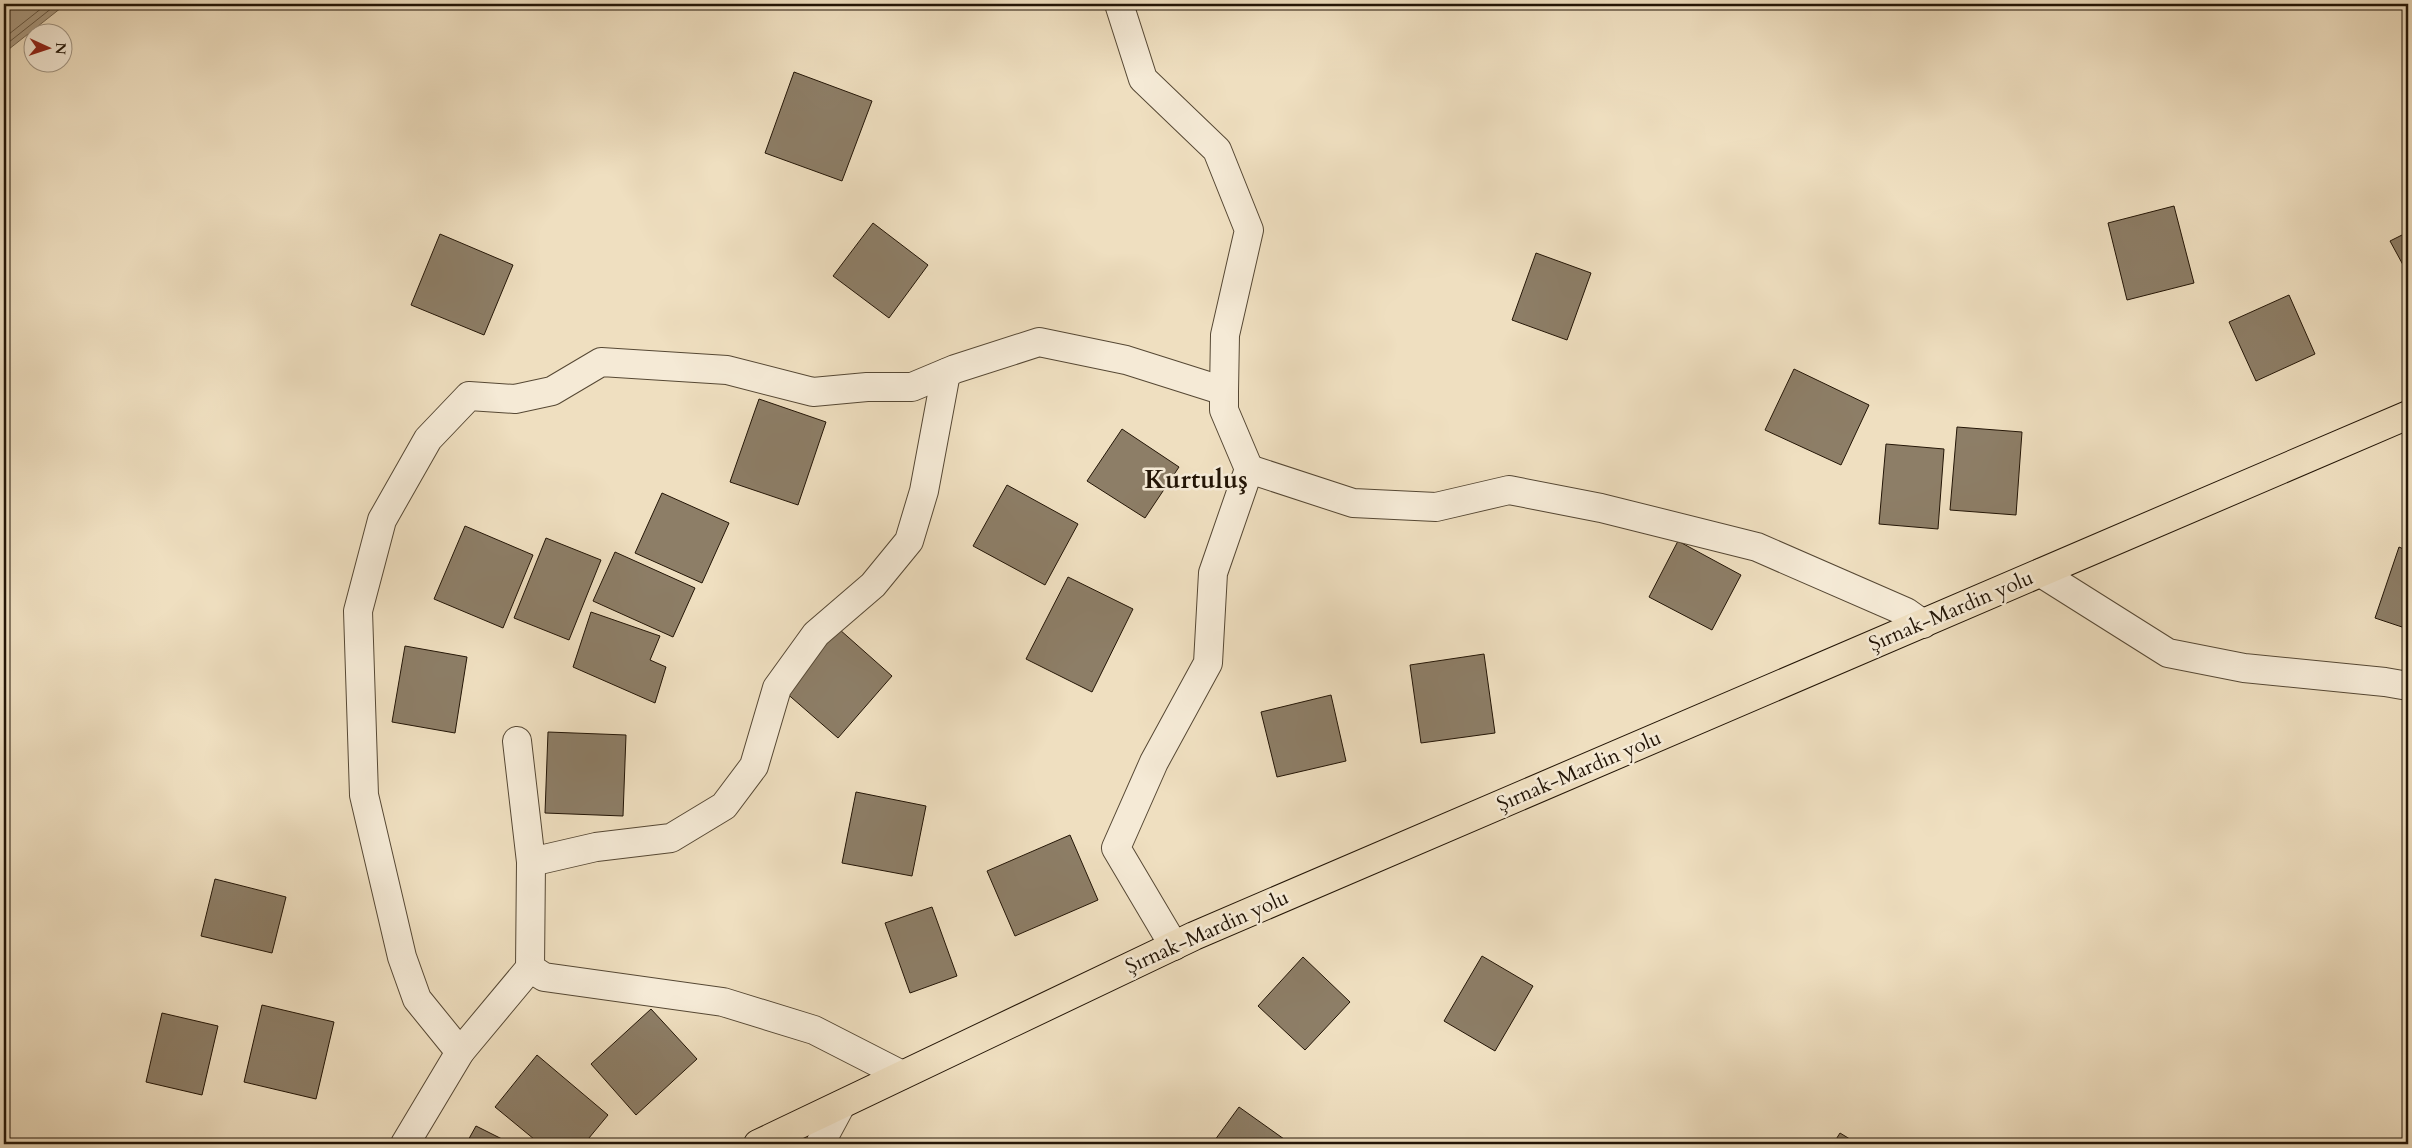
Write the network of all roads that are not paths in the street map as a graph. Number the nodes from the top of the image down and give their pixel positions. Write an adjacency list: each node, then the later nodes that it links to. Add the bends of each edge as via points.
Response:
1 (1119, 4): 3 (street, via 1144,79 1217,150 1249,230 1225,335)
2 (946, 372): 3 (street, via 1039,342 1126,360); 10 (street, via 924,491 909,541 873,585 816,634 776,688 754,766 724,806 671,838 596,847); 13 (street, via 912,387 813,392 727,370 601,362 552,391 515,399 469,396 428,439 382,520 358,611 364,795 402,957 417,999)
3 (1224, 392): 5 (street, via 1224,410)
4 (2408, 415): 6 (main road, Şırnak-Mardin yolu)
5 (1249, 469): 7 (street, via 1353,503 1436,507 1509,490 1602,508 1757,547 1906,612); 11 (street, via 1213,573 1208,663 1154,762 1116,848)
6 (2041, 573): 7 (main road, Şırnak-Mardin yolu); 8 (street, via 2168,653 2244,668)
7 (1923, 624): 11 (main road, Şırnak-Mardin yolu)
8 (2408, 686)
9 (517, 741): 10 (street)
10 (531, 862): 12 (street)
11 (1174, 946): 14 (main road, Şırnak-Mardin yolu)
12 (530, 968): 13 (street); 14 (street, via 544,977 723,1002 814,1030)
13 (460, 1052): 16 (street)
14 (902, 1075): 15 (main road, Şırnak-Mardin yolu)
15 (841, 1105): 17 (main road, Şırnak-Mardin yolu); 18 (street)
16 (405, 1144)
17 (758, 1144)
18 (820, 1144)

